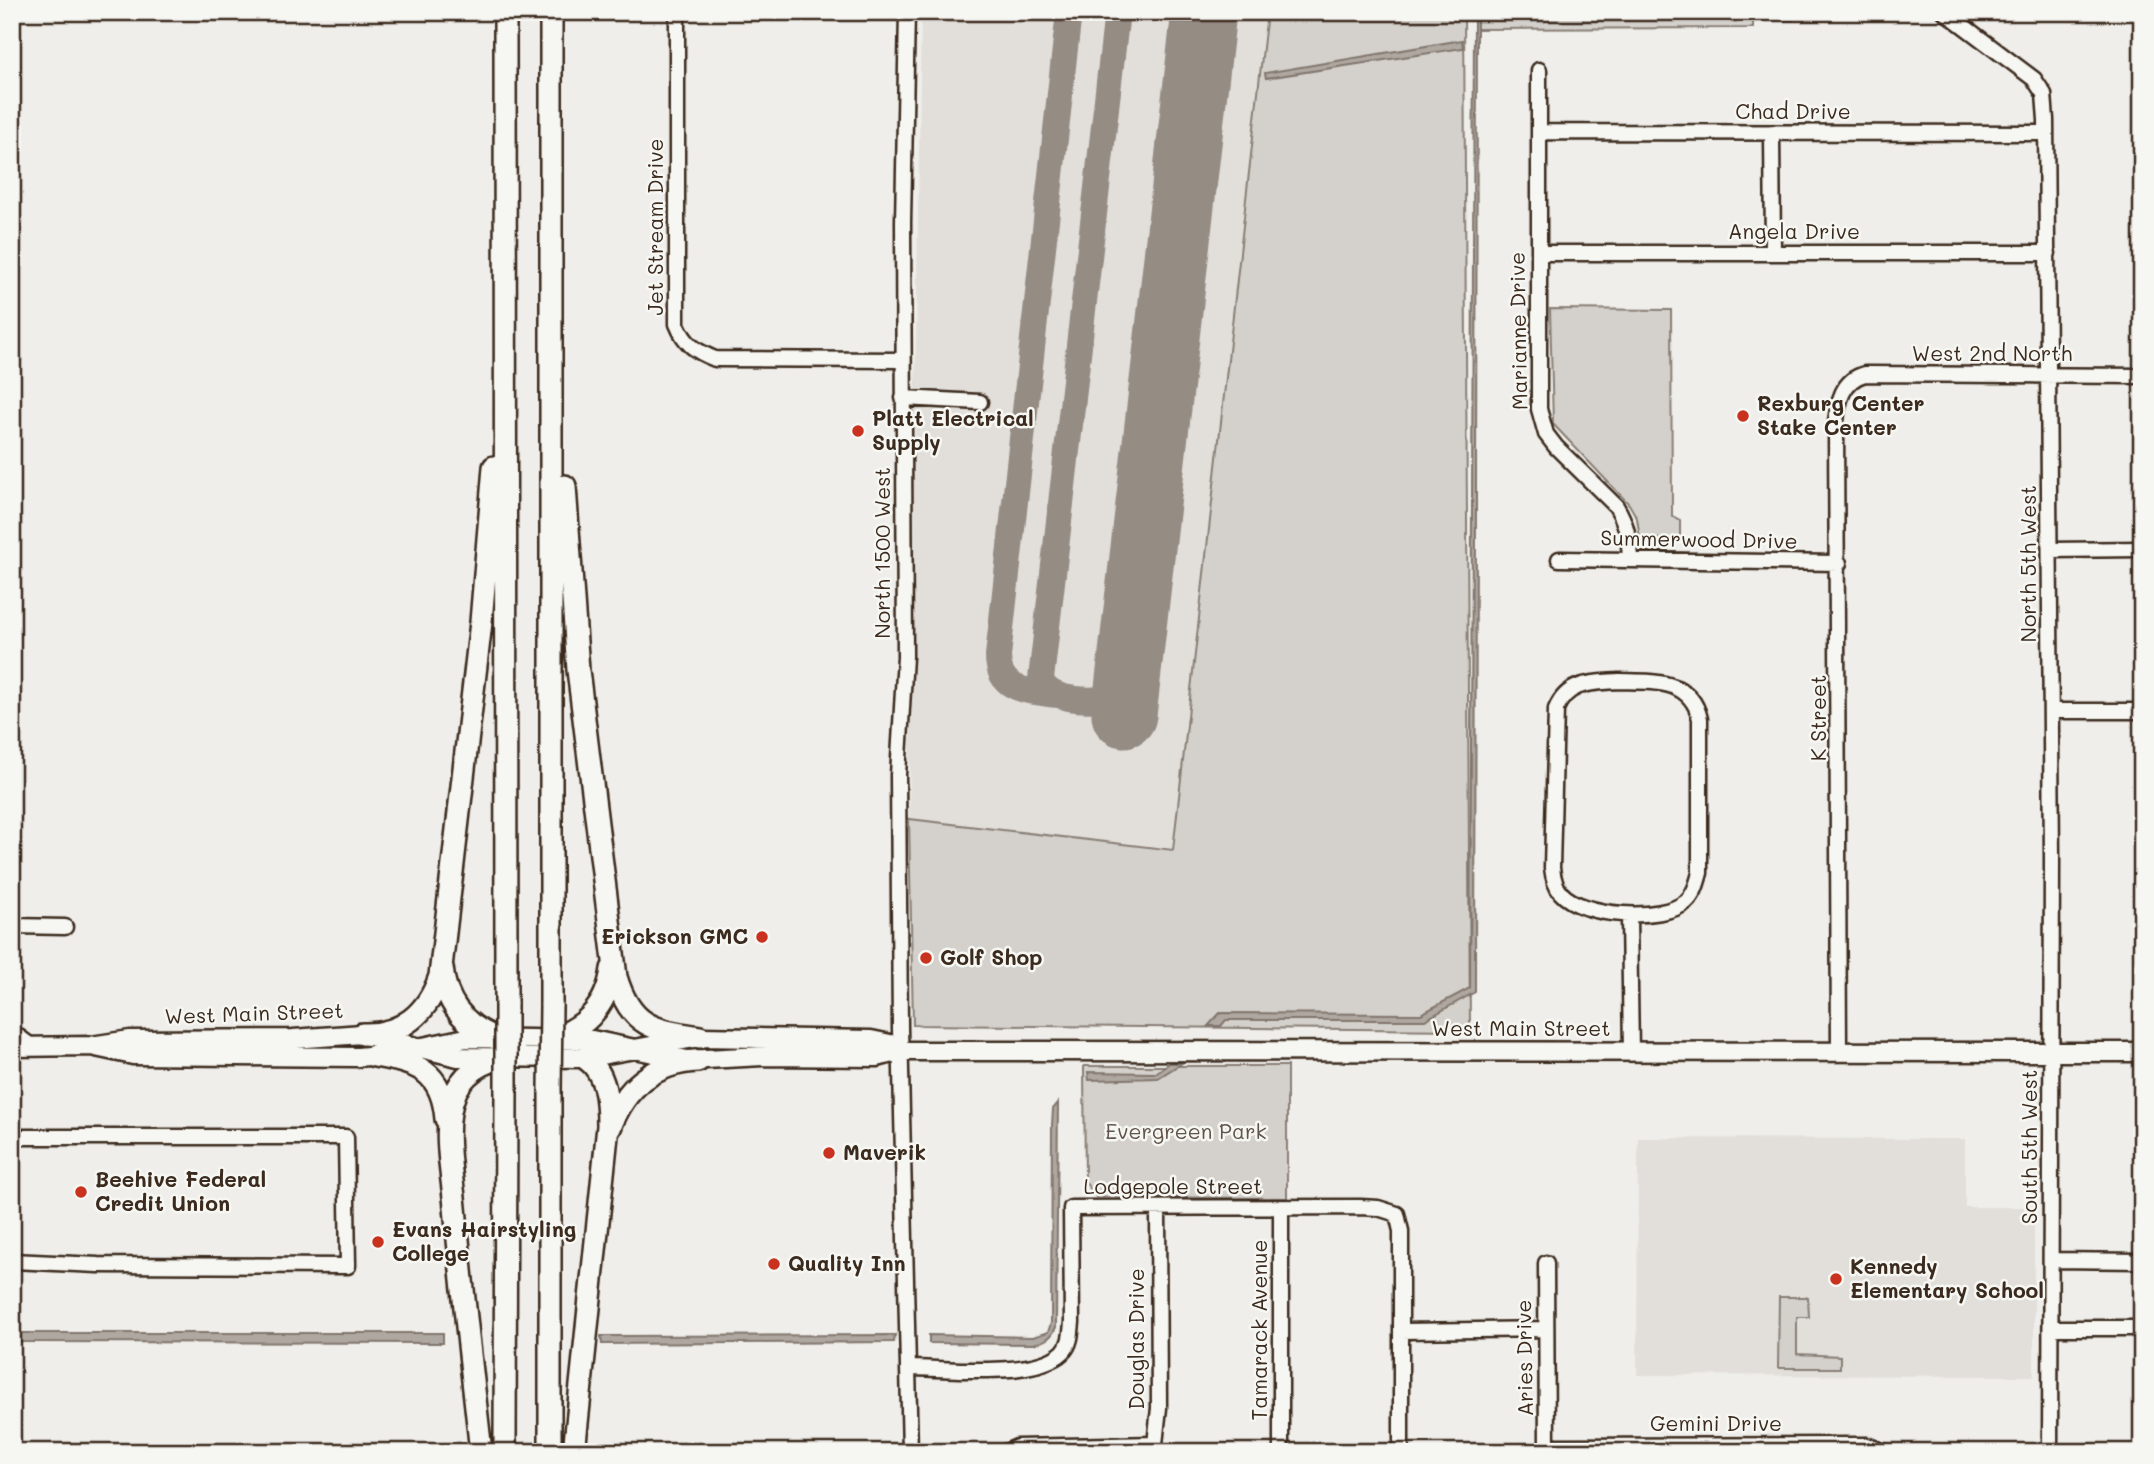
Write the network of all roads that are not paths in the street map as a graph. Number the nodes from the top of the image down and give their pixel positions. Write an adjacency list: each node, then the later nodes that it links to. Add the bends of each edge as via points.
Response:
1 (505, 12): 14 (highway)
2 (551, 12): 7 (highway)
3 (677, 12): 15 (street, Jet Stream Drive, via 677,324 684,342 715,359)
4 (906, 12): 15 (street, North 1500 West)
5 (1945, 12): 10 (street, North 5th West, via 2034,79 2044,94)
6 (1539, 70): 8 (street, Marianne Drive)
7 (551, 107): 31 (highway, via 569,575); 69 (highway, bridge)
8 (1539, 132): 9 (street, Chad Drive); 11 (street, Marianne Drive)
9 (1772, 133): 10 (street, Chad Drive); 12 (street)
10 (2046, 133): 13 (street, North 5th West)
11 (1539, 253): 12 (street, Angela Drive); 24 (street, Marianne Drive, via 1542,423 1556,447 1616,506 1628,530)
12 (1773, 253): 13 (street, Angela Drive)
13 (2048, 253): 16 (street, North 5th West)
14 (506, 318): 32 (highway, via 481,622); 68 (highway, bridge)
15 (903, 360): 19 (street, North 1500 West)
16 (2049, 375): 17 (street, West 2nd North); 18 (street, West 2nd North, via 1864,374); 22 (street, North 5th West)
17 (2142, 376)
18 (1847, 386): 25 (street, K Street, via 1836,422)
19 (903, 398): 20 (street); 43 (street, North 1500 West)
20 (980, 402)
21 (2142, 549): 22 (street)
22 (2050, 550): 26 (street, North 5th West)
23 (1559, 559): 24 (street, Summerwood Drive)
24 (1630, 559): 25 (street, Summerwood Drive)
25 (1839, 563): 45 (street, K Street)
26 (2051, 711): 27 (street); 46 (street, North 5th West)
27 (2142, 711)
28 (1629, 917): 28 (street, via 1567,899 1556,886 1552,867 1556,709 1573,687 1656,682 1683,689 1698,708 1697,885 1678,907); 44 (street)
29 (12, 926): 30 (street)
30 (65, 927)
31 (612, 953): 35 (highway, via 619,988 637,1017 658,1030); 37 (highway, via 607,990 594,1014 570,1032)
32 (442, 965): 34 (highway, via 431,997 415,1018 390,1031); 36 (highway, via 448,995 459,1014 474,1028)
33 (12, 1032): 38 (street)
34 (362, 1034): 39 (main road, West Main Street, via 271,1040 130,1040); 41 (main road, West Main Street)
35 (700, 1037): 42 (main road, West Main Street); 43 (main road, West Main Street, via 871,1040)
36 (501, 1040): 37 (main road, West Main Street); 41 (main road, West Main Street, via 453,1039)
37 (545, 1040): 42 (main road, West Main Street, via 592,1040)
38 (32, 1046): 39 (main road, West Main Street); 40 (main road, West Main Street)
39 (91, 1046): 48 (main road, West Main Street, via 133,1055)
40 (12, 1047)
41 (417, 1047): 48 (main road, West Main Street); 49 (main road, West Main Street, via 458,1057)
42 (639, 1049): 50 (main road, West Main Street); 51 (main road, West Main Street)
43 (900, 1051): 44 (main road, West Main Street); 51 (main road, West Main Street, via 877,1056); 65 (street, North 1500 West)
44 (1631, 1052): 45 (main road, West Main Street)
45 (1839, 1052): 46 (main road, West Main Street)
46 (2050, 1052): 47 (main road, West Main Street); 57 (street, South 5th West)
47 (2142, 1052)
48 (374, 1056): 54 (highway, via 414,1064 434,1080 444,1101)
49 (518, 1056): 50 (main road, West Main Street); 54 (highway, via 491,1060 463,1079 452,1104)
50 (585, 1058): 53 (highway, via 597,1069 604,1086)
51 (698, 1061): 53 (highway, via 664,1066 642,1078 620,1105)
52 (12, 1137): 58 (street, via 346,1137 348,1266)
53 (607, 1140): 70 (highway)
54 (450, 1149): 67 (highway)
55 (1158, 1208): 56 (street, Lodgepole Street); 65 (street, Lodgepole Street, via 1071,1208 1072,1322 1063,1352 1035,1367); 72 (street, Douglas Drive, via 1159,1408 1155,1444 1017,1447)
56 (1281, 1208): 64 (street, Lodgepole Street, via 1401,1209); 73 (street, Tamarack Avenue)
57 (2051, 1260): 59 (street); 61 (street, South 5th West)
58 (12, 1261)
59 (2142, 1261)
60 (1546, 1264): 63 (street, Aries Drive)
61 (2051, 1328): 62 (street); 76 (street, South 5th West)
62 (2142, 1328)
63 (1545, 1329): 64 (street); 66 (street, Aries Drive)
64 (1401, 1331): 74 (street)
65 (909, 1368): 71 (street, North 1500 West)
66 (1547, 1449): 75 (street, Gemini Drive, via 1867,1445)
67 (481, 1452)
68 (505, 1452)
69 (550, 1452)
70 (573, 1452)
71 (909, 1452)
72 (1006, 1452)
73 (1280, 1452)
74 (1401, 1452)
75 (1884, 1452)
76 (2050, 1452)

